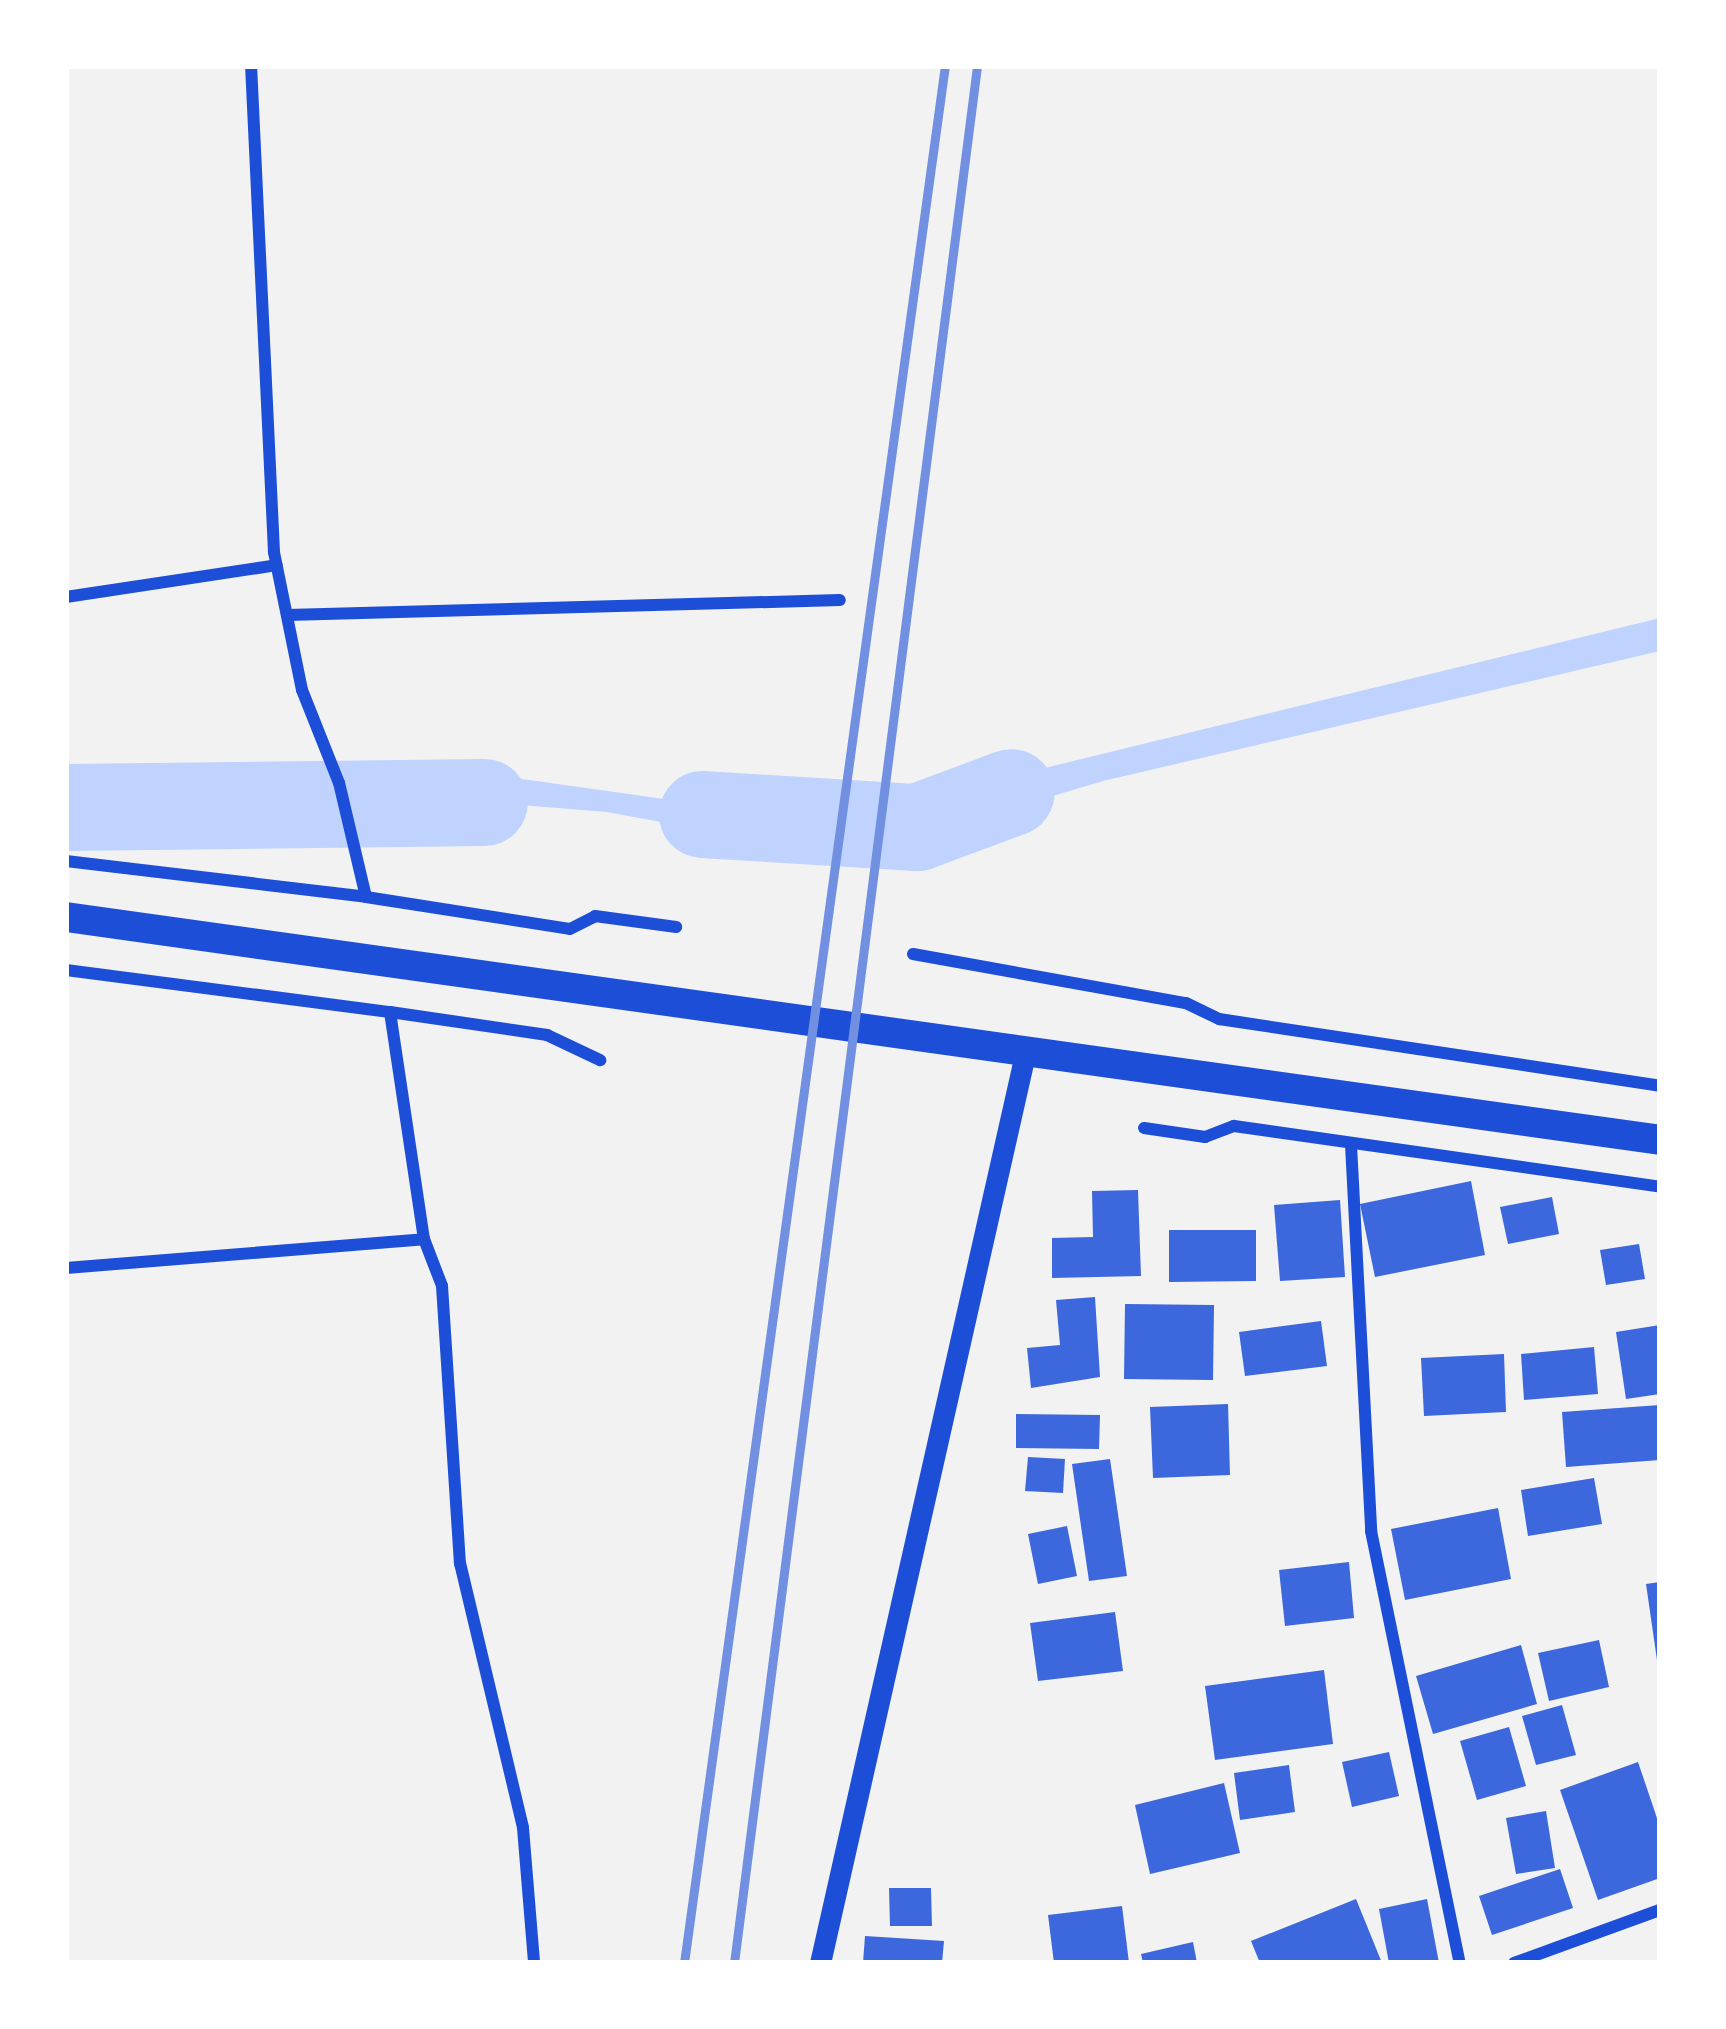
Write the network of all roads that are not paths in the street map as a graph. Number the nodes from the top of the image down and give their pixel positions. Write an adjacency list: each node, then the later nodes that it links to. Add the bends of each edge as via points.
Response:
1 (251, 66): 2 (street)
2 (277, 565): 3 (street); 5 (street)
3 (66, 597)
4 (840, 600): 5 (street)
5 (287, 614): 7 (street, via 302,691 339,783)
6 (66, 861): 7 (street)
7 (366, 897): 9 (street, via 570,929 595,916)
8 (66, 917): 13 (main road)
9 (676, 927)
10 (914, 954): 15 (street, via 1186,1003 1220,1018)
11 (66, 970): 12 (street)
12 (390, 1012): 14 (street, via 547,1035); 20 (street)
13 (1026, 1050): 17 (main road); 24 (street)
14 (600, 1060)
15 (1660, 1086)
16 (1144, 1128): 18 (street, via 1205,1137 1234,1126)
17 (1660, 1140)
18 (1351, 1145): 19 (street); 25 (street, via 1371,1531)
19 (1660, 1187)
20 (424, 1239): 21 (street); 23 (street, via 442,1286 460,1563 524,1828)
21 (66, 1268)
22 (1660, 1910): 26 (street)
23 (534, 1963)
24 (820, 1963)
25 (1460, 1963)
26 (1514, 1963)

